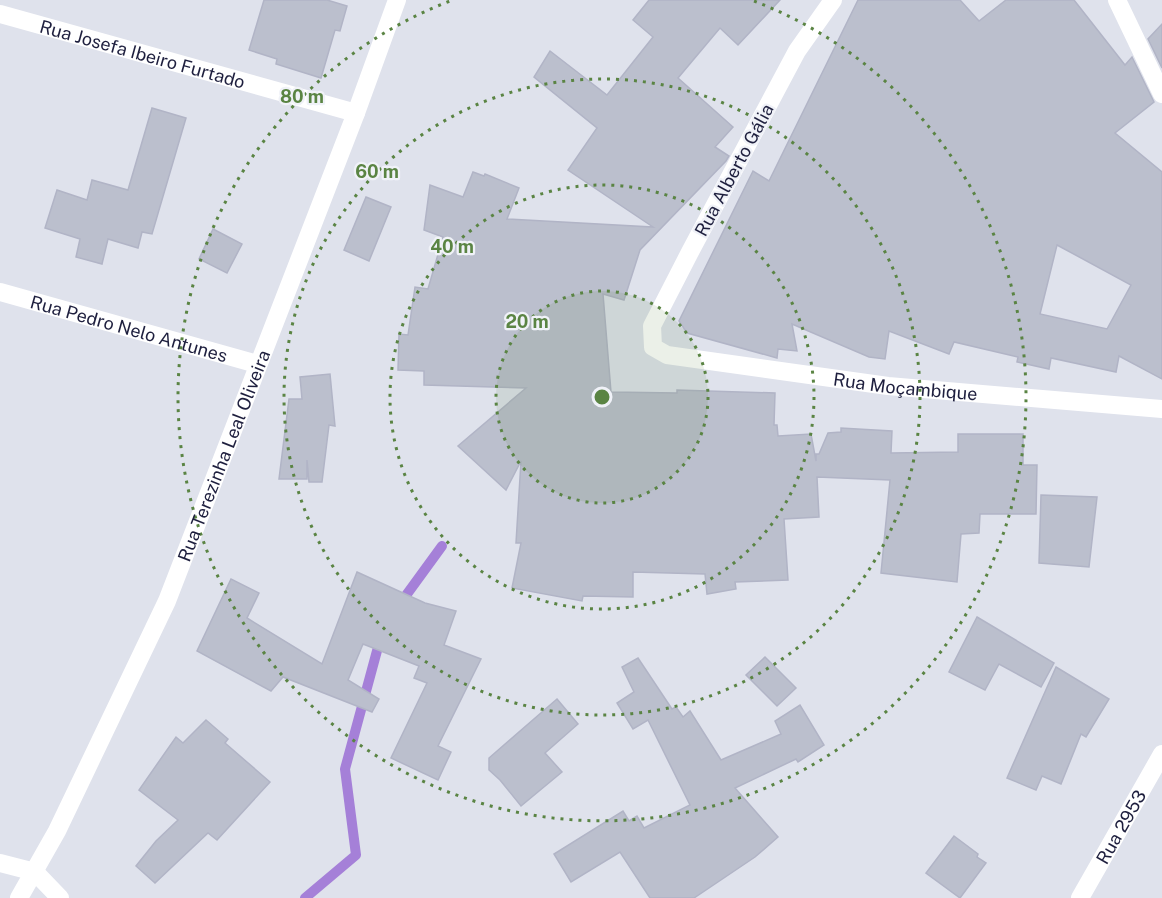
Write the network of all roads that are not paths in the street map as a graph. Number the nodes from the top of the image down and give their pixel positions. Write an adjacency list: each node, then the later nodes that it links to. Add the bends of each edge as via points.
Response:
1 (397, 0): 6 (street, Rua Terezinha Leal Oliveira)
2 (833, 0): 8 (street, Rua Alberto Gália, via 797,51 695,242 652,326)
3 (1117, 0): 5 (street)
4 (0, 14): 6 (street, Rua Josefa Ibeiro Furtado)
5 (1162, 94)
6 (356, 113): 9 (street, Rua Terezinha Leal Oliveira)
7 (0, 292): 9 (street, Rua Pedro Nelo Antunes)
8 (653, 346): 10 (street, Rua Moçambique, via 667,355 888,386)
9 (257, 364): 13 (street, Rua Terezinha Leal Oliveira, via 167,601)
10 (1162, 409)
11 (1162, 754): 16 (street, Rua 2953)
12 (0, 863): 13 (street)
13 (35, 872): 14 (street, Rua Terezinha Leal Oliveira); 15 (street)
14 (19, 898)
15 (60, 898)
16 (1080, 898)

